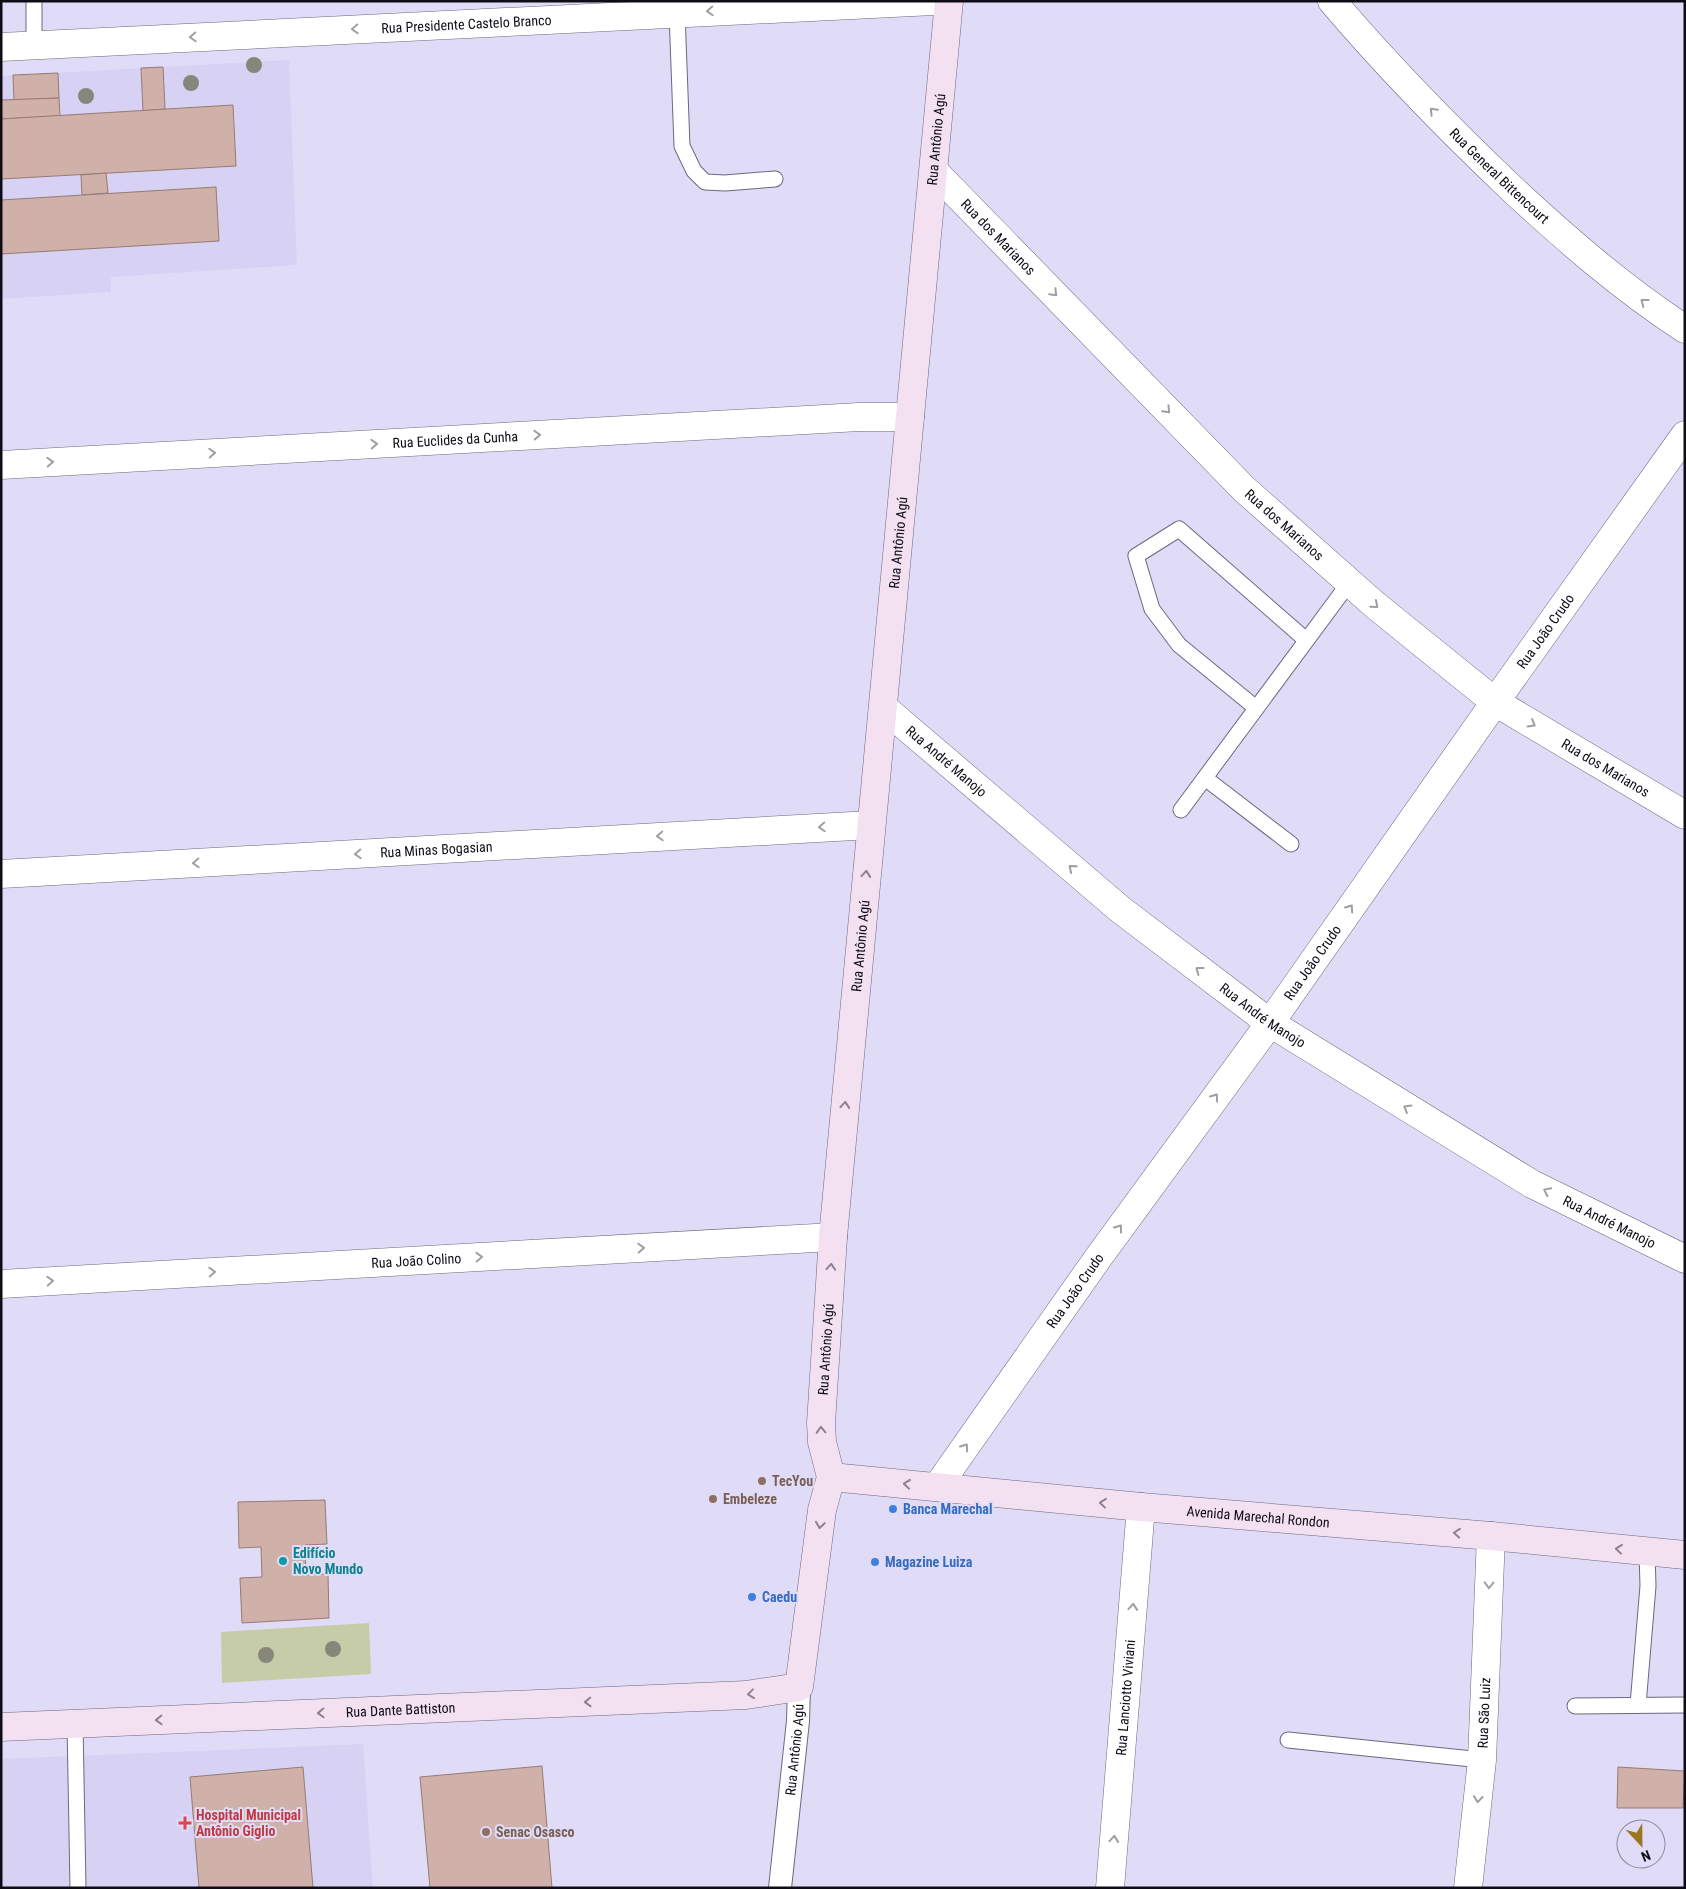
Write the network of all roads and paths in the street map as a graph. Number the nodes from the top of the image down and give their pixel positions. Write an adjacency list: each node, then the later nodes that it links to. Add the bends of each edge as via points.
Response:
1 (34, 1): 6 (lane)
2 (933, 1): 5 (street, Rua Presidente Castelo Branco, one-way to 5)
3 (949, 1): 8 (main road, Rua Antônio Agú)
4 (1332, 1): 10 (street, Rua General Bittencourt, one-way to 4, via 1649,306 1564,237 1464,144)
5 (677, 13): 6 (street, Rua Presidente Castelo Branco, one-way to 6); 9 (lane, via 682,146 694,171 706,182 725,184)
6 (34, 45): 7 (street, Rua Presidente Castelo Branco)
7 (1, 47)
8 (934, 171): 11 (main road, Rua Antônio Agú); 14 (street, Rua dos Marianos, one-way to 14, via 1244,489)
9 (775, 179)
10 (1685, 329)
11 (910, 417): 13 (street, Rua Euclides da Cunha, one-way to 11, via 839,418); 17 (main road, Rua Antônio Agú)
12 (1685, 436): 16 (street, Rua João Crudo)
13 (1, 465)
14 (1349, 583): 15 (lane); 16 (street, Rua dos Marianos, one-way to 16)
15 (1306, 640): 18 (lane); 18 (lane, via 1179,529 1136,556 1152,609 1179,645)
16 (1495, 702): 21 (street, Rua dos Marianos, one-way to 21); 25 (street, Rua João Crudo, one-way to 16)
17 (884, 708): 22 (main road, Rua Antônio Agú); 25 (street, Rua André Manojo, one-way to 17, via 1122,910)
18 (1256, 708): 19 (lane)
19 (1204, 778): 20 (lane); 23 (lane)
20 (1181, 810)
21 (1685, 815)
22 (871, 824): 24 (street, Rua Minas Bogasian, one-way to 24); 26 (main road, Rua Antônio Agú, one-way to 22)
23 (1291, 844)
24 (1, 874)
25 (1270, 1023): 27 (street, Rua André Manojo, one-way to 25, via 1532,1184); 30 (street, Rua João Crudo, one-way to 25, via 1098,1258)
26 (833, 1237): 28 (street, Rua João Colino, one-way to 26); 29 (main road, Rua Antônio Agú, one-way to 26, via 821,1423)
27 (1685, 1259)
28 (1, 1284)
29 (831, 1477): 30 (main road, Avenida Marechal Rondon, one-way to 29); 35 (main road, Rua Antônio Agú, one-way to 35, via 822,1510)
30 (937, 1487): 31 (main road, Avenida Marechal Rondon, one-way to 30)
31 (1142, 1506): 32 (main road, Avenida Marechal Rondon, one-way to 31); 45 (street, Rua Lanciotto Viviani, one-way to 31)
32 (1492, 1536): 33 (main road, Avenida Marechal Rondon, one-way to 32); 42 (street, Rua São Luiz, one-way to 42)
33 (1647, 1552): 34 (main road, Avenida Marechal Rondon); 36 (lane, via 1648,1586)
34 (1685, 1555)
35 (799, 1687): 39 (main road, Rua Dante Battiston, one-way to 39, via 746,1695); 44 (street, Rua Antônio Agú)
36 (1638, 1705): 37 (lane); 38 (lane)
37 (1685, 1705)
38 (1576, 1706)
39 (75, 1723): 40 (main road, Rua Dante Battiston); 43 (lane)
40 (1, 1727)
41 (1288, 1740): 42 (lane)
42 (1482, 1760): 46 (street, Rua São Luiz, one-way to 46)
43 (78, 1888)
44 (780, 1888)
45 (1110, 1888)
46 (1468, 1888)

